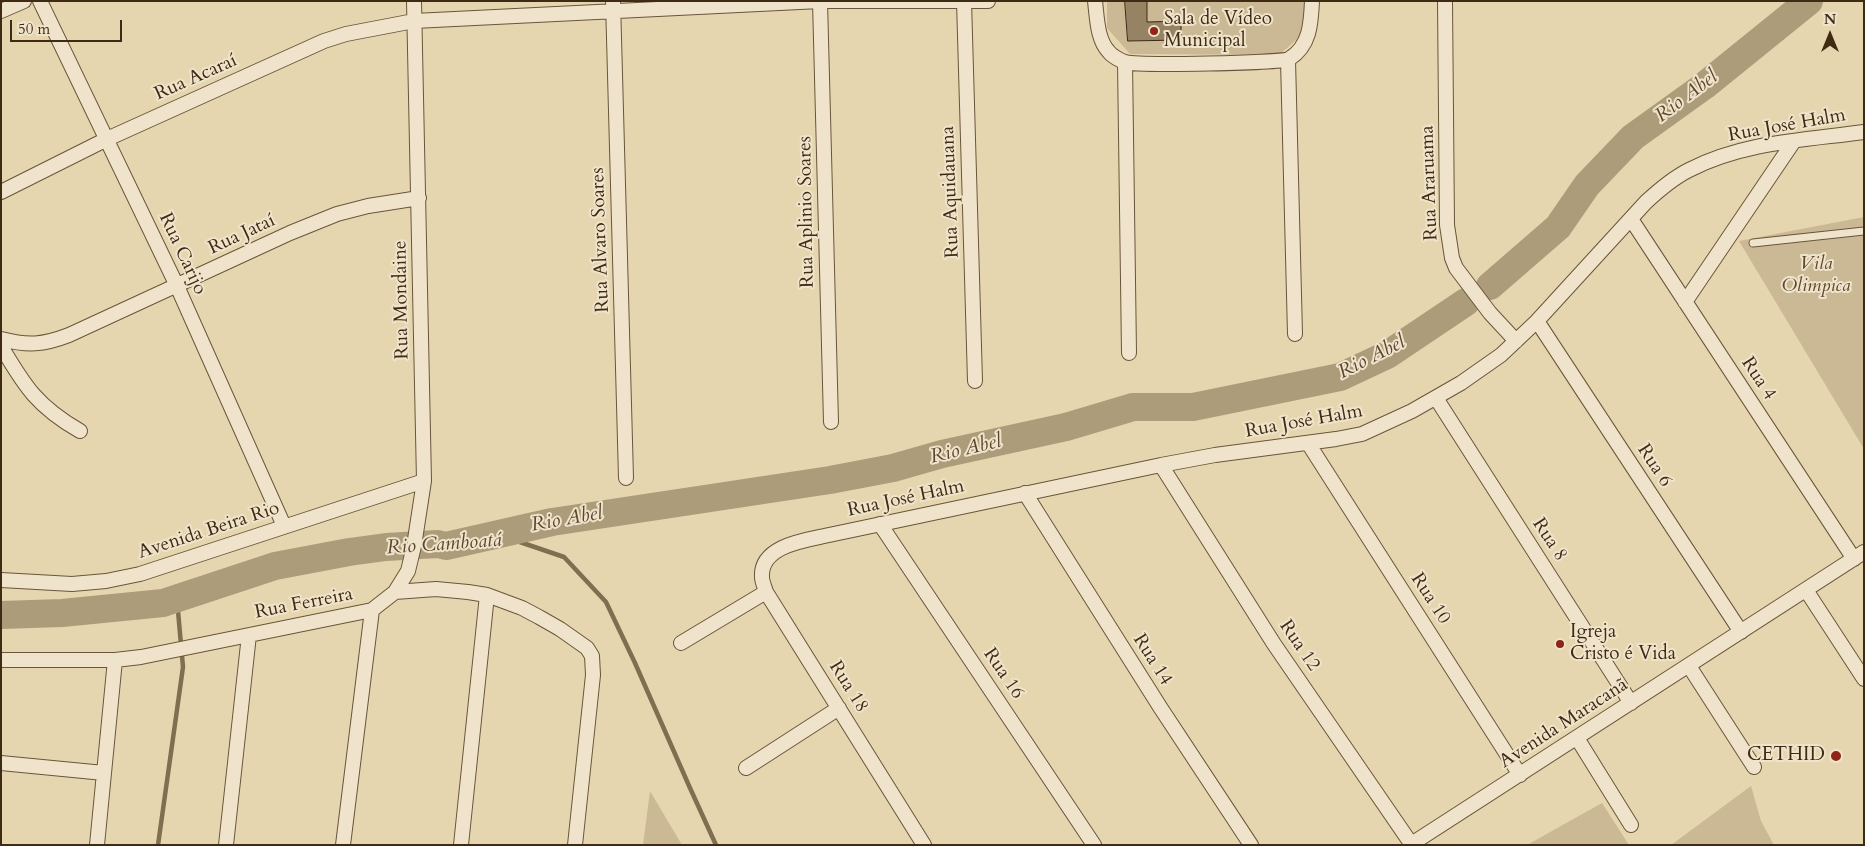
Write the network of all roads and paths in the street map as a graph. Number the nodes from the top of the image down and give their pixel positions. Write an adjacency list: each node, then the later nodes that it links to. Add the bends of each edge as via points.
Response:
1 (24, 1): 11 (street)
2 (40, 1): 16 (street, Rua Carijo)
3 (414, 1): 12 (street, Rua Mondaine)
4 (820, 1): 5 (street, Rua Acaraí); 10 (street, Rua Acaraí); 33 (street, Rua Aplinio Soares)
5 (964, 1): 6 (street, Rua Acaraí); 31 (street, Rua Aquidauana)
6 (988, 1)
7 (1095, 1): 14 (street, via 1101,39 1109,52)
8 (1312, 1): 13 (street, via 1308,38)
9 (1445, 1): 28 (street, Rua Araruama, via 1447,225 1452,258 1490,313)
10 (614, 6): 12 (street, Rua Acaraí); 37 (street, Rua Alvaro Soares)
11 (1, 11)
12 (414, 21): 16 (street, Rua Acaraí, via 324,41); 19 (street, Rua Mondaine)
13 (1288, 60): 14 (street, via 1202,64); 26 (street)
14 (1125, 62): 30 (street)
15 (1864, 132): 17 (street, Rua José Halm)
16 (107, 139): 18 (street, Rua Acaraí); 23 (street, Rua Carijo)
17 (1794, 142): 20 (street, Rua José Halm, via 1744,149 1688,170 1664,186); 24 (street)
18 (1, 192)
19 (419, 198): 23 (street, Rua Jataí, via 337,214); 38 (street, Rua Mondaine)
20 (1630, 219): 24 (street, Rua 4); 25 (street, Rua José Halm)
21 (1864, 231): 22 (lane)
22 (1753, 242)
23 (177, 286): 27 (street, Rua Jataí, via 50,342 15,343); 41 (street, Rua Carijo)
24 (1685, 302): 43 (street, Rua 4)
25 (1536, 321): 28 (street, Rua José Halm); 50 (street, Rua 6)
26 (1295, 334)
27 (1, 339)
28 (1516, 341): 32 (street, Rua José Halm)
29 (1, 346): 34 (street, via 41,404)
30 (1129, 353)
31 (975, 381)
32 (1436, 398): 35 (street, Rua José Halm, via 1362,434); 57 (street, Rua 8)
33 (830, 422)
34 (80, 431)
35 (1308, 443): 36 (street, Rua José Halm); 64 (street, Rua 10)
36 (1161, 465): 39 (street, Rua José Halm); 74 (street, Rua 12, via 1274,644)
37 (626, 478)
38 (424, 482): 41 (street, Avenida Beira Rio); 46 (street, Rua Mondaine, via 408,571)
39 (1025, 493): 40 (street, Rua José Halm); 73 (street, Rua 14)
40 (880, 524): 42 (street, Rua José Halm); 72 (street, Rua 16)
41 (284, 526): 44 (street, Avenida Beira Rio, via 140,574 106,581 72,584)
42 (778, 548): 47 (street, Rua 18, via 766,562 762,576)
43 (1859, 556): 45 (street, Avenida Maracanã)
44 (1, 580)
45 (1806, 590): 50 (street, Avenida Maracanã); 56 (street)
46 (395, 592): 48 (street, via 436,589); 49 (street, Rua Ferreira)
47 (766, 592): 52 (street); 58 (street, Rua 18)
48 (487, 596): 69 (street); 70 (street, via 522,608 560,628 587,648 592,656 593,675)
49 (372, 610): 51 (street, Rua Ferreira); 68 (street)
50 (1741, 632): 55 (street, Avenida Maracanã)
51 (249, 635): 54 (street, Rua Ferreira); 67 (street)
52 (682, 643)
53 (1, 660): 54 (street, Rua Ferreira)
54 (115, 660): 63 (street)
55 (1689, 666): 57 (street, Avenida Maracanã); 61 (street)
56 (1864, 679)
57 (1631, 703): 59 (street, Avenida Maracanã)
58 (839, 708): 62 (street); 71 (street, Rua 18)
59 (1577, 738): 64 (street, Avenida Maracanã); 65 (street)
60 (1, 763): 63 (street)
61 (1754, 767)
62 (746, 768)
63 (104, 773): 66 (street)
64 (1520, 775): 74 (street, Avenida Maracanã)
65 (1631, 825)
66 (97, 845)
67 (226, 845)
68 (343, 845)
69 (461, 845)
70 (575, 845)
71 (924, 845)
72 (1094, 845)
73 (1251, 845)
74 (1411, 845)

